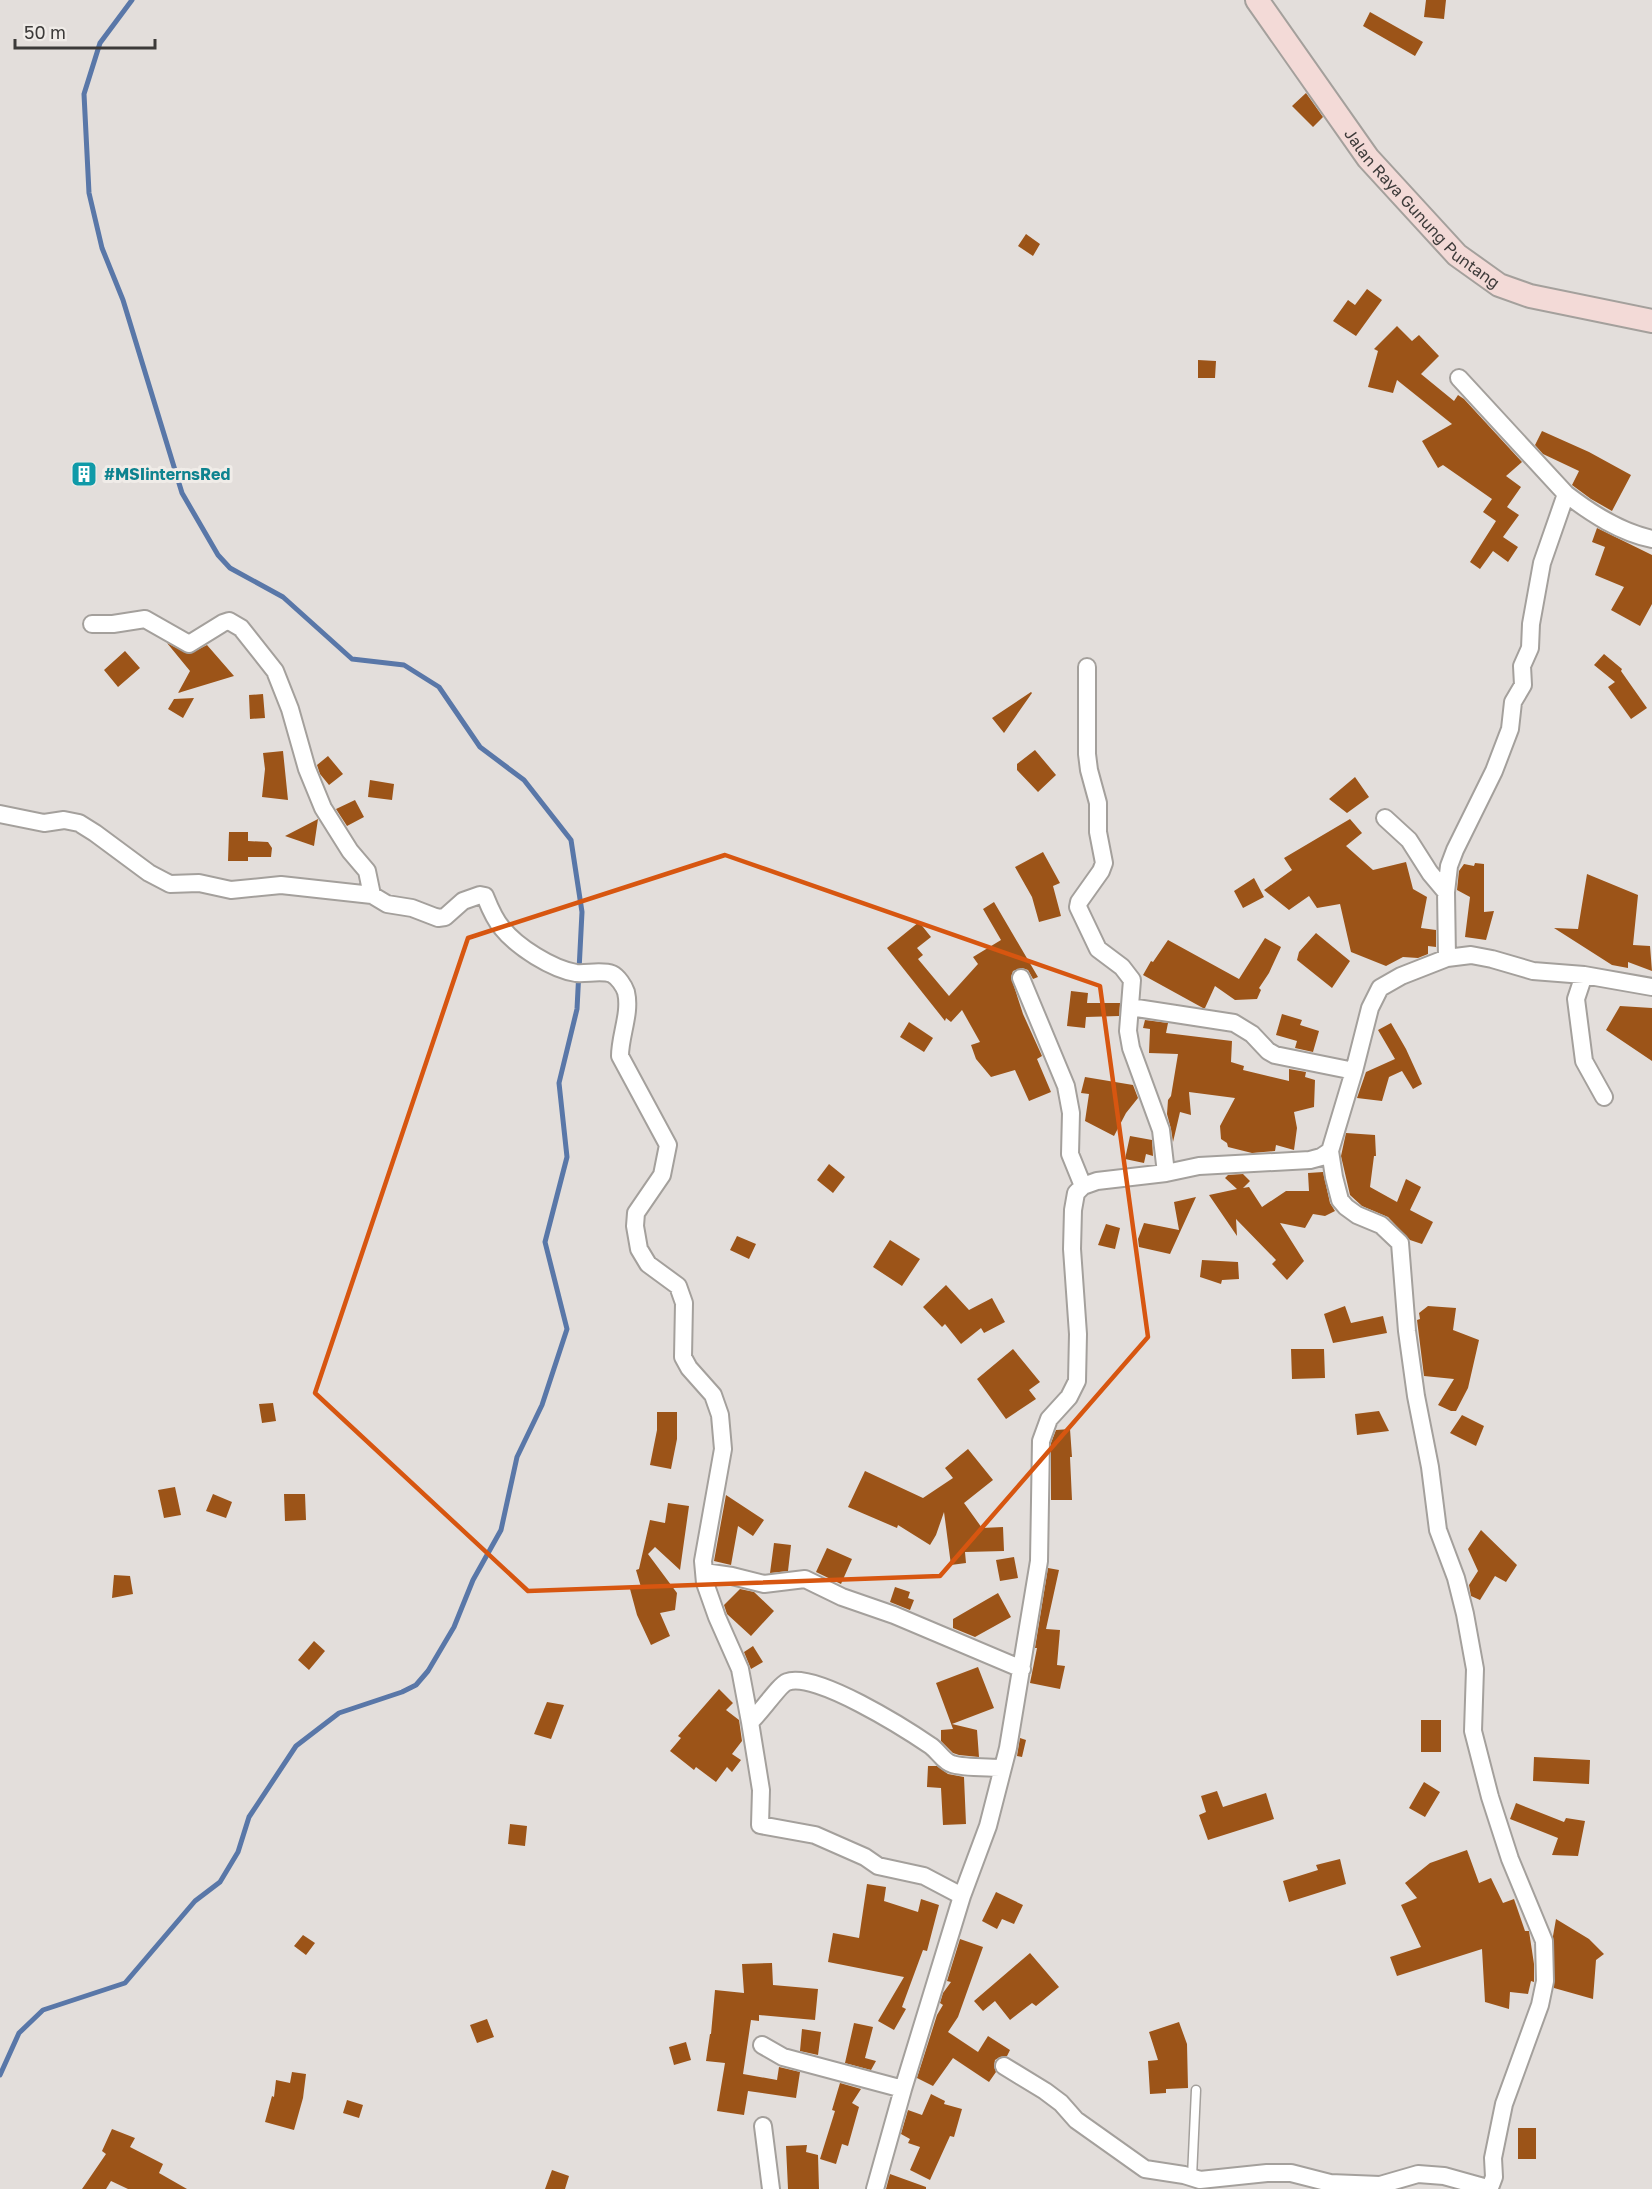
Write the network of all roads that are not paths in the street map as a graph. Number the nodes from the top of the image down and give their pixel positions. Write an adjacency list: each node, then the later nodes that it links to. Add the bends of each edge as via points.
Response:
1 (1257, 0): 2 (street, Jalan Raya Gunung Puntang, via 1368,158 1457,255 1499,285 1530,296)
2 (1652, 321)
3 (1459, 378): 4 (street)
4 (1566, 494): 5 (street, via 1613,525); 10 (street, via 1542,563 1530,648 1522,666 1523,685 1513,702 1510,729 1455,850)
5 (1652, 539)
6 (92, 624): 11 (street, via 145,619 189,644 229,621 241,628 275,672 323,808 367,871)
7 (1087, 667): 16 (street, via 1089,770 1098,803 1104,863 1078,907 1098,949 1129,973)
8 (0, 814): 11 (street, via 44,823 64,820 80,824 170,884 199,883 231,890 281,885)
9 (1385, 818): 10 (street, via 1409,840)
10 (1446, 892): 12 (street)
11 (372, 895): 22 (street, via 387,904 438,918 445,917 463,901 485,896 501,928 525,948 554,967 612,974 626,990 620,1056 668,1145 662,1175 636,1213 639,1249 648,1264 678,1286 684,1303 683,1356 714,1395 720,1415 723,1449 707,1526)
12 (1447, 958): 13 (street, via 1471,955 1533,971); 17 (street, via 1380,988 1370,1008)
13 (1584, 975): 15 (street); 18 (street, via 1576,999 1584,1061)
14 (1021, 978): 21 (street, via 1066,1086 1071,1113 1070,1154)
15 (1652, 987)
16 (1130, 1007): 17 (street, via 1234,1023 1275,1055); 20 (street, via 1131,1048 1161,1130)
17 (1354, 1071): 19 (street)
18 (1604, 1097)
19 (1330, 1150): 20 (street, via 1310,1160 1199,1166); 33 (street, via 1340,1200 1346,1208 1381,1225 1400,1243 1407,1331 1438,1530 1456,1578 1474,1668 1473,1731 1510,1859 1544,1941 1545,1981 1540,2005 1504,2104 1493,2158)
20 (1166, 1173): 21 (street)
21 (1083, 1186): 23 (street, via 1076,1193 1073,1210 1077,1381 1069,1397 1049,1419 1041,1441 1039,1561)
22 (704, 1572): 23 (street, via 764,1584 805,1579); 24 (street, via 717,1617 740,1670)
23 (1022, 1669): 25 (street)
24 (750, 1722): 25 (street, via 784,1683 803,1682 833,1690 874,1711 934,1748 951,1764); 26 (street, via 761,1790 760,1825 815,1835 878,1866 924,1876)
25 (1002, 1768): 26 (street, via 988,1826)
26 (962, 1896): 29 (street)
27 (762, 2044): 29 (street, via 783,2057)
28 (1004, 2066): 32 (street, via 1045,2091 1076,2120 1145,2169)
29 (903, 2089): 35 (street)
30 (1196, 2090): 32 (lane)
31 (763, 2126): 34 (street)
32 (1192, 2177): 33 (street, via 1200,2180 1291,2173 1330,2183 1380,2185 1418,2174)
33 (1492, 2188)
34 (771, 2189)
35 (875, 2189)

